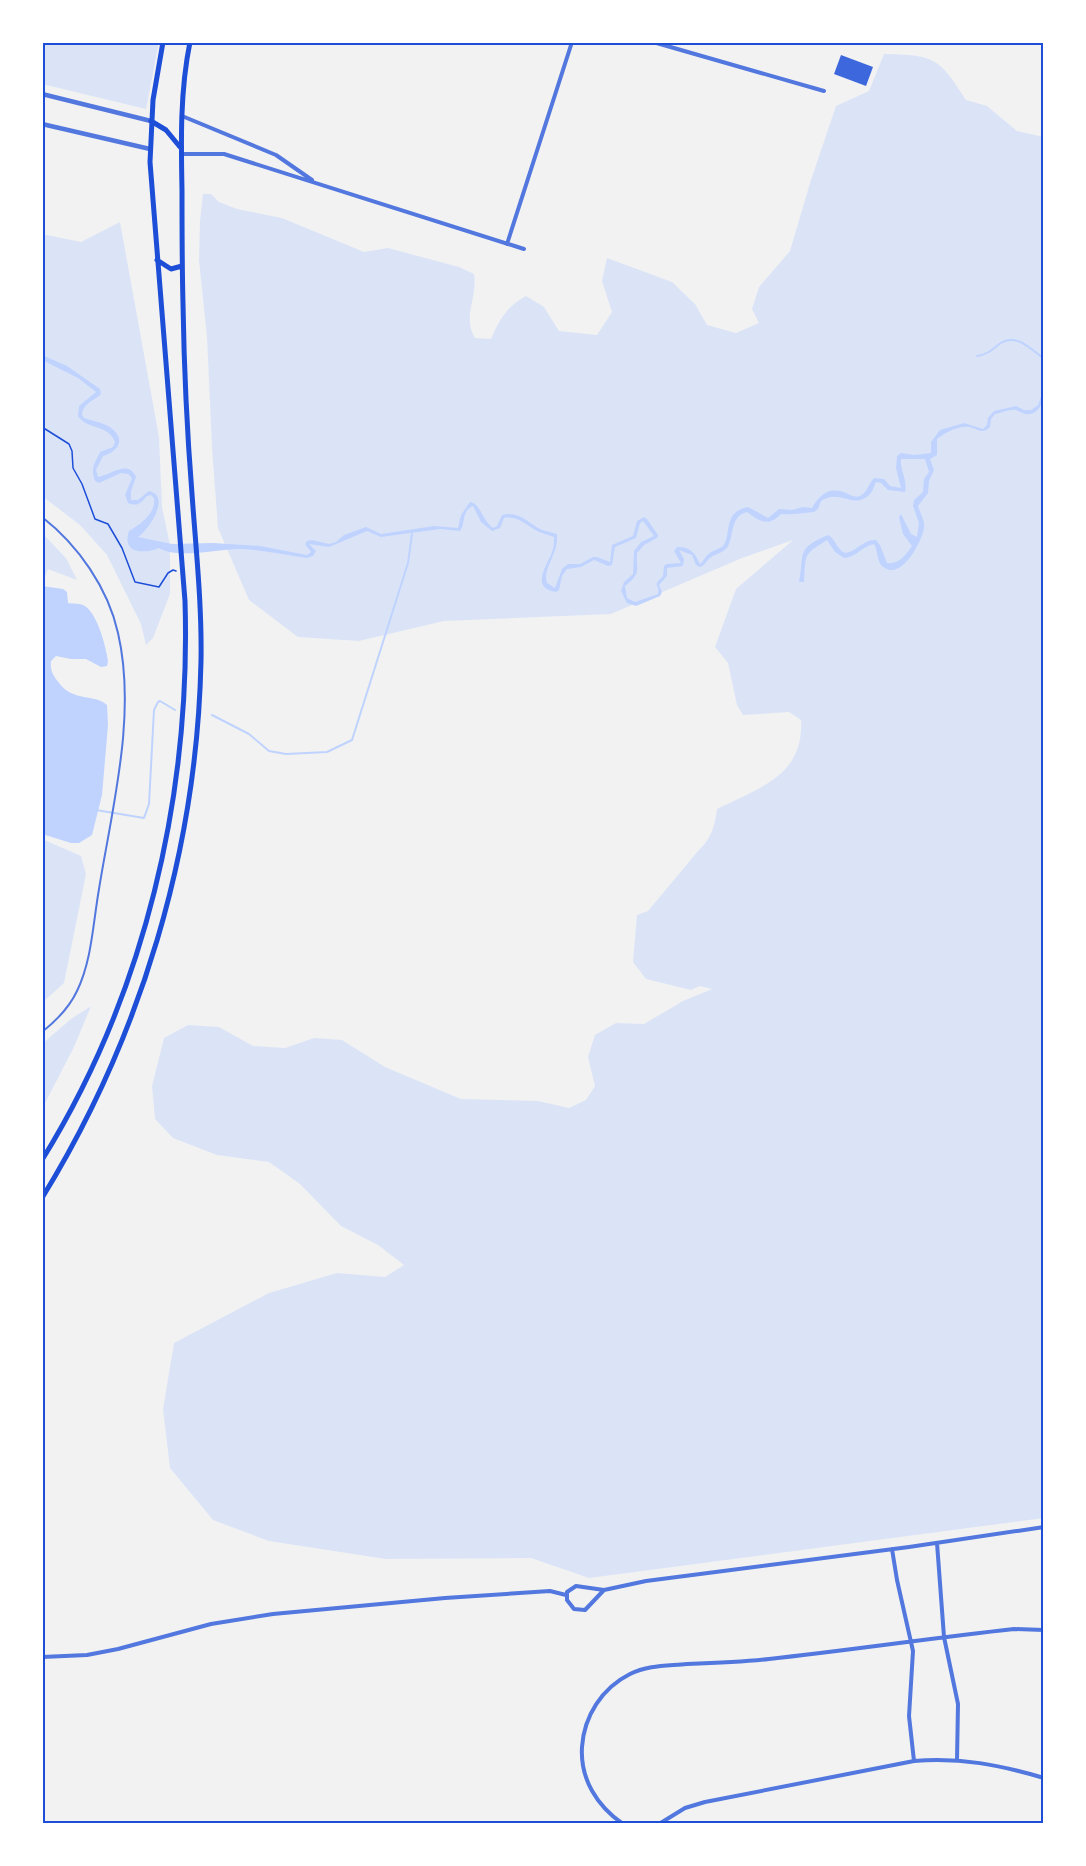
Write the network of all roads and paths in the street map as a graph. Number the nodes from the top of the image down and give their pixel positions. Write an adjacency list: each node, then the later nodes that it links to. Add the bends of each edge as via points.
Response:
1 (163, 42): 8 (main road)
2 (190, 42): 7 (main road)
3 (572, 42): 13 (street)
4 (653, 42): 5 (street)
5 (824, 91)
6 (42, 94): 8 (street)
7 (181, 116): 11 (main road); 12 (street, via 276,154)
8 (152, 121): 10 (main road); 11 (main road, via 166,130)
9 (42, 124): 10 (street)
10 (150, 149): 15 (main road)
11 (181, 151): 12 (street, via 224,154); 16 (main road)
12 (315, 182): 13 (street)
13 (507, 244): 14 (street)
14 (524, 249)
15 (157, 260): 16 (main road, via 171,269); 19 (main road)
16 (183, 266): 22 (main road, via 185,377 201,658 186,816 152,959 120,1044 86,1119)
17 (42, 427): 19 (path, via 69,444 73,468 95,519 108,524 135,582 159,587 173,570)
18 (42, 517): 20 (lane, via 72,546 93,574 108,605 124,672 122,741 83,977 67,1008)
19 (183, 573): 21 (main road, via 182,731 158,879 141,941 112,1020 75,1101)
20 (42, 1032)
21 (42, 1160)
22 (42, 1198)
23 (1044, 1527): 24 (street)
24 (937, 1543): 25 (street); 29 (street)
25 (892, 1549): 26 (street); 30 (street)
26 (604, 1590): 27 (street, via 576,1586); 27 (street, via 585,1610 574,1609)
27 (566, 1595): 31 (street, via 550,1591 295,1611 211,1624 87,1655)
28 (1044, 1630): 29 (street, via 1014,1629)
29 (944, 1637): 30 (street); 32 (street, via 958,1704)
30 (912, 1641): 33 (street, via 909,1716); 35 (street, via 767,1659 659,1666 624,1677 604,1693 593,1709 584,1732 582,1752 593,1794)
31 (42, 1657)
32 (957, 1760): 33 (street); 34 (street, via 999,1765)
33 (914, 1761): 36 (street, via 705,1802 680,1810)
34 (1044, 1778)
35 (623, 1824)
36 (659, 1824)

